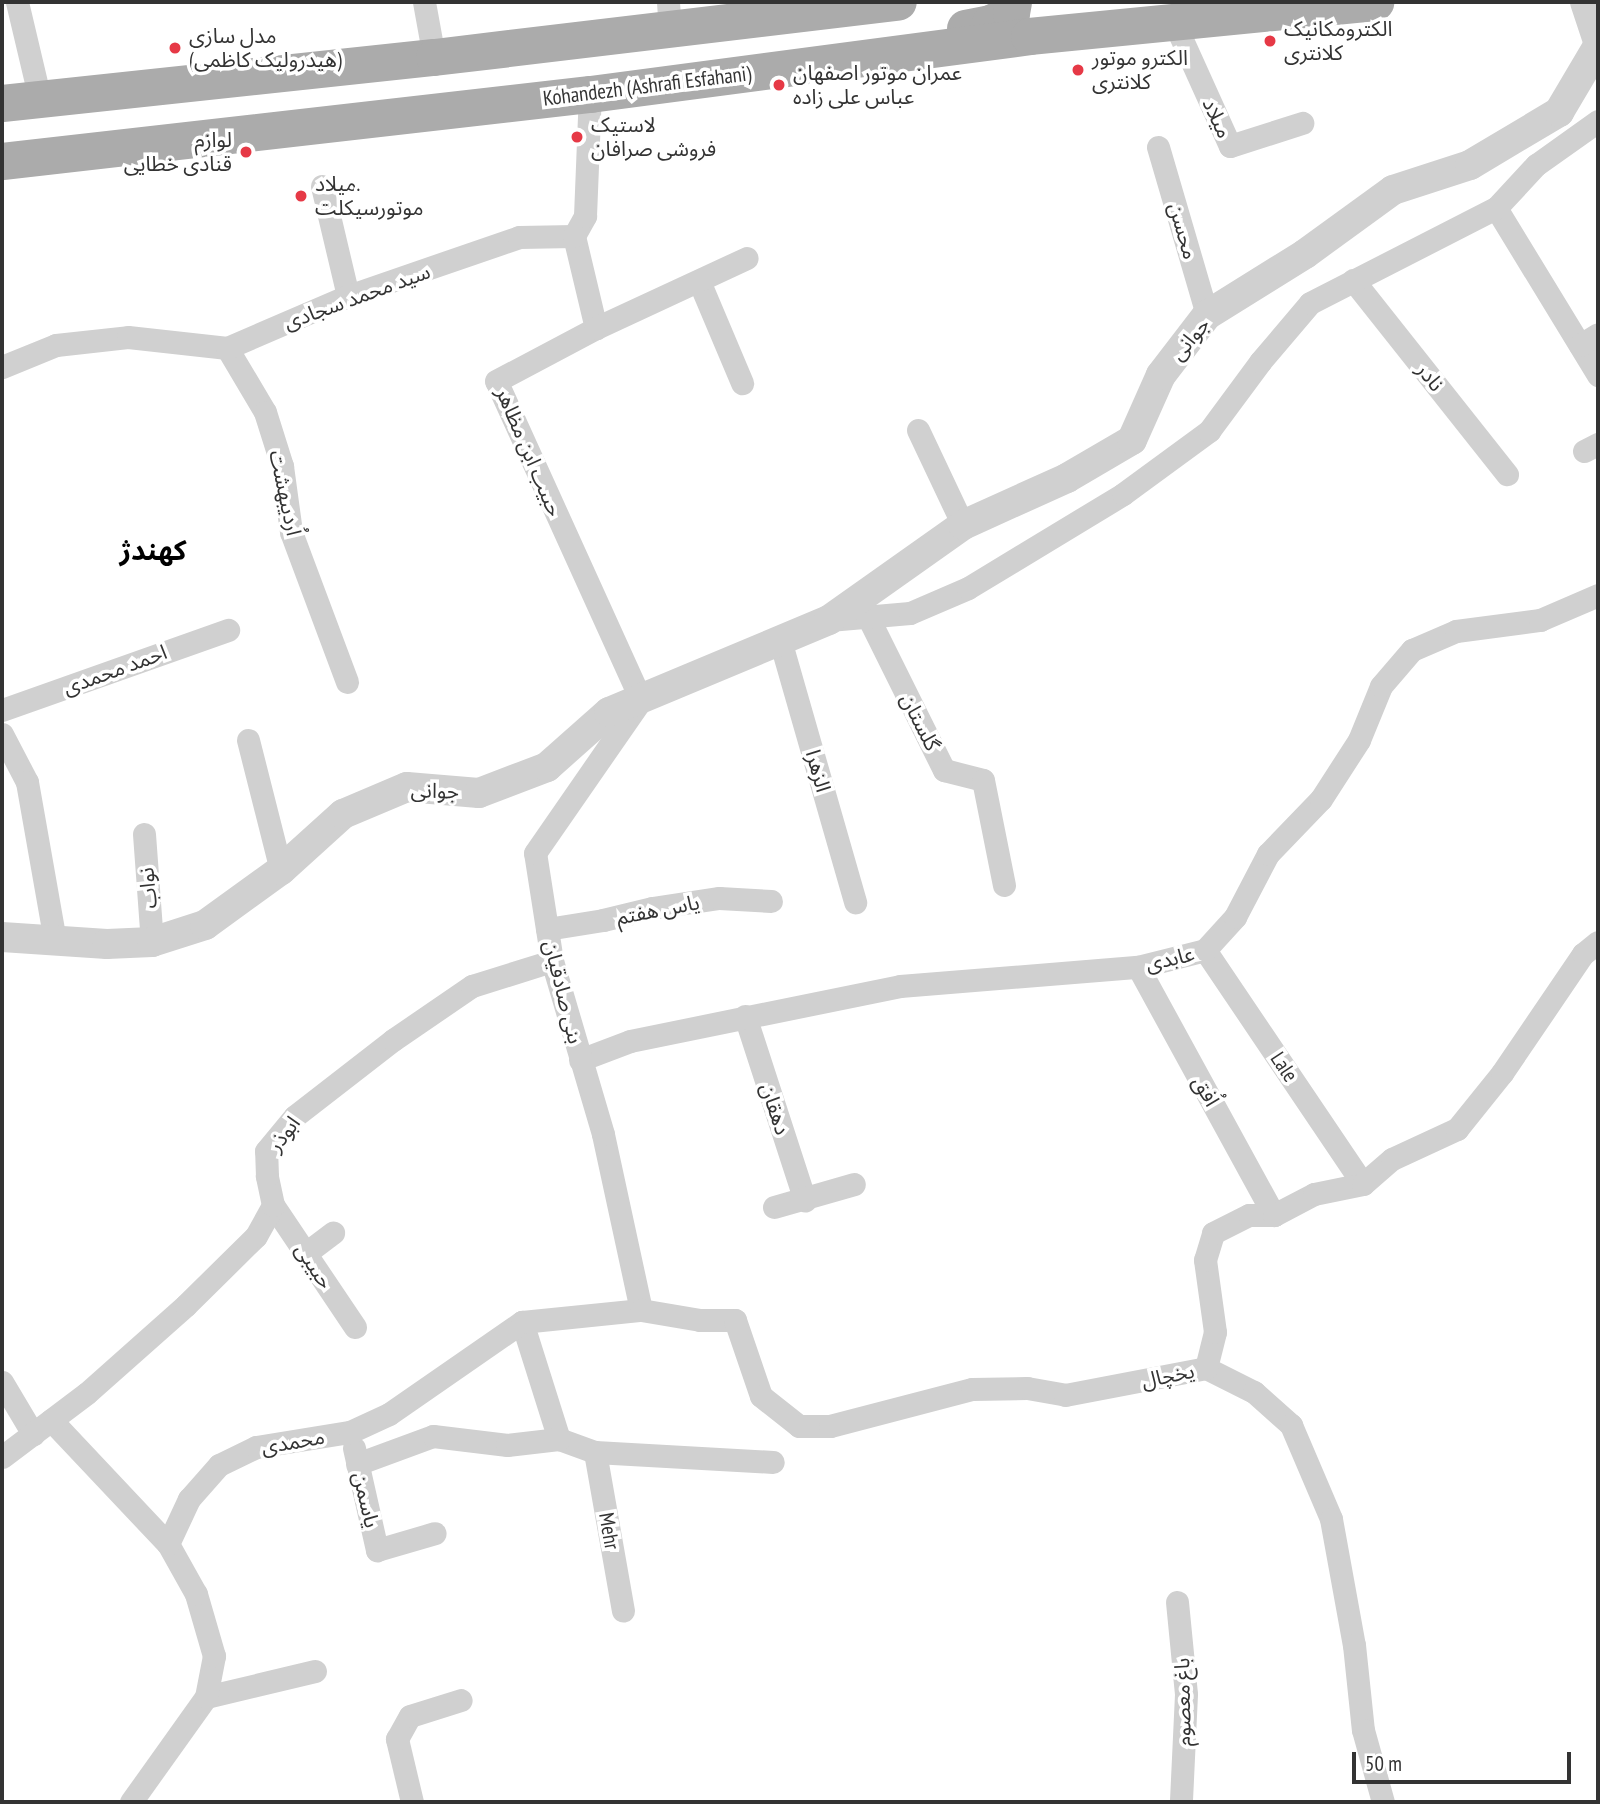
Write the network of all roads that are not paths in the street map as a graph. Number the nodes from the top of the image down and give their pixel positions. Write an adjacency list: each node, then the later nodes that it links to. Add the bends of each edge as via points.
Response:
1 (17, 2): 14 (street)
2 (424, 2): 11 (street)
3 (898, 2): 8 (main road)
4 (1013, 2): 12 (main road, via 1011,13 989,23 916,36)
5 (1375, 2): 9 (main road, Kohandezh (Ashrafi Esfahani))
6 (1585, 2): 10 (street, جوانی)
7 (1139, 14): 9 (main road, Kohandezh (Ashrafi Esfahani)); 12 (main road, Kohandezh (Ashrafi Esfahani))
8 (669, 15): 11 (main road)
9 (1174, 22): 17 (street, میلاد, via 1230,146)
10 (1598, 44): 27 (street, جوانی, via 1559,112 1470,165 1393,190 1305,254)
11 (434, 57): 14 (main road)
12 (860, 59): 13 (main road, Kohandezh (Ashrafi Esfahani))
13 (590, 94): 19 (main road, Kohandezh (Ashrafi Esfahani)); 22 (street, via 585,216)
14 (40, 99): 15 (main road)
15 (2, 103)
16 (1598, 121): 21 (street, جوانی, via 1536,165)
17 (1302, 123)
18 (1158, 147): 27 (street, محسن)
19 (2, 161)
20 (322, 187): 26 (street)
21 (1496, 208): 24 (street, جوانی); 29 (street)
22 (574, 236): 26 (street, سید محمد سجادی, via 519,237); 28 (street)
23 (747, 258): 25 (street, حبیب ابن مظاهر)
24 (1353, 280): 35 (street, نادر); 38 (street, جوانی, via 1310,303 1209,431 1123,494 968,588 910,613)
25 (699, 281): 28 (street, حبیب ابن مظاهر); 33 (street)
26 (348, 296): 30 (street, سید محمد سجادی)
27 (1207, 315): 36 (street, جوانی, via 1161,375 1132,440 1067,478)
28 (596, 328): 43 (street, حبیب ابن مظاهر, via 496,381)
29 (1589, 340): 32 (street)
30 (227, 348): 31 (street, سید محمد سجادی, via 128,337 56,345); 42 (street, اُردیبهشت, via 265,412 282,466 290,532)
31 (2, 367)
32 (1598, 375)
33 (743, 383)
34 (918, 430): 36 (street)
35 (1507, 474)
36 (963, 524): 39 (street, جوانی)
37 (1598, 595): 57 (street, عابدی, via 1541,620 1456,631 1412,650 1381,686 1359,740 1321,799 1268,854 1235,917)
38 (868, 617): 39 (street, جوانی); 49 (street, گلستان, via 944,771 983,780)
39 (829, 620): 41 (street, جوانی)
40 (228, 630): 44 (street, احمد محمدی)
41 (780, 640): 43 (street, جوانی); 51 (street, الزهرا)
42 (347, 682)
43 (641, 700): 48 (street, جوانی, via 608,712 547,766 479,793 407,787 343,814); 52 (street, بنی صادقیان, via 535,852)
44 (2, 710)
45 (2, 734): 54 (street, via 27,782)
46 (248, 740): 48 (street)
47 (144, 834): 55 (street, نواب)
48 (281, 870): 55 (street, جوانی, via 205,925)
49 (1004, 885)
50 (771, 901): 52 (street, یاس هفتم, via 719,898)
51 (855, 902)
52 (547, 929): 58 (street, بنی صادقیان)
53 (2, 937): 54 (street, جوانی)
54 (55, 941): 55 (street, جوانی)
55 (152, 942)
56 (1598, 942): 63 (street, یخچال, via 1583,954 1502,1073 1457,1129 1392,1159)
57 (1205, 950): 59 (street, عابدی); 63 (street, Lale)
58 (552, 961): 61 (street, بنی صادقیان); 65 (street, ابوذر, via 472,986 295,1116 267,1151)
59 (1138, 967): 60 (street, عابدی, via 900,986); 67 (street, اُفق)
60 (745, 1016): 61 (street, عابدی, via 630,1041); 64 (street, دهقان)
61 (580, 1060): 70 (street, بنی صادقیان, via 603,1134)
62 (855, 1184): 64 (street)
63 (1363, 1184): 67 (street, یخچال, via 1314,1194)
64 (805, 1201): 66 (street)
65 (273, 1205): 69 (street, حبیبی); 75 (street, via 256,1236 186,1305)
66 (774, 1208)
67 (1274, 1215): 73 (street, یخچال, via 1249,1215 1213,1233 1205,1260 1215,1332)
68 (333, 1233): 69 (street)
69 (306, 1253): 72 (street, حبیبی)
70 (642, 1310): 71 (street, محمدی); 73 (street, یخچال, via 700,1320 735,1320 761,1396 799,1426 830,1426 972,1389 1027,1388 1065,1395)
71 (522, 1322): 76 (street, محمدی, via 389,1414); 77 (street)
72 (355, 1327)
73 (1206, 1368): 92 (street, via 1254,1392 1291,1425 1331,1519 1354,1645 1363,1730)
74 (2, 1382): 75 (street)
75 (42, 1427): 79 (street); 83 (street)
76 (350, 1432): 81 (street, یاسمن); 83 (street, محمدی, via 256,1447 219,1465 189,1499)
77 (559, 1439): 78 (street); 81 (street, via 507,1445 433,1436)
78 (595, 1452): 80 (street); 85 (street, Mehr)
79 (2, 1457)
80 (773, 1462)
81 (357, 1464): 82 (street, یاسمن, via 377,1550)
82 (435, 1533)
83 (168, 1544): 87 (street, via 196,1594 214,1656)
84 (1177, 1602): 91 (street, باغ معصوم, via 1186,1694)
85 (623, 1611)
86 (315, 1671): 87 (street)
87 (206, 1697): 89 (street)
88 (461, 1700): 90 (street, via 410,1716 397,1739)
89 (131, 1802)
90 (412, 1802)
91 (1181, 1802)
92 (1383, 1802)

